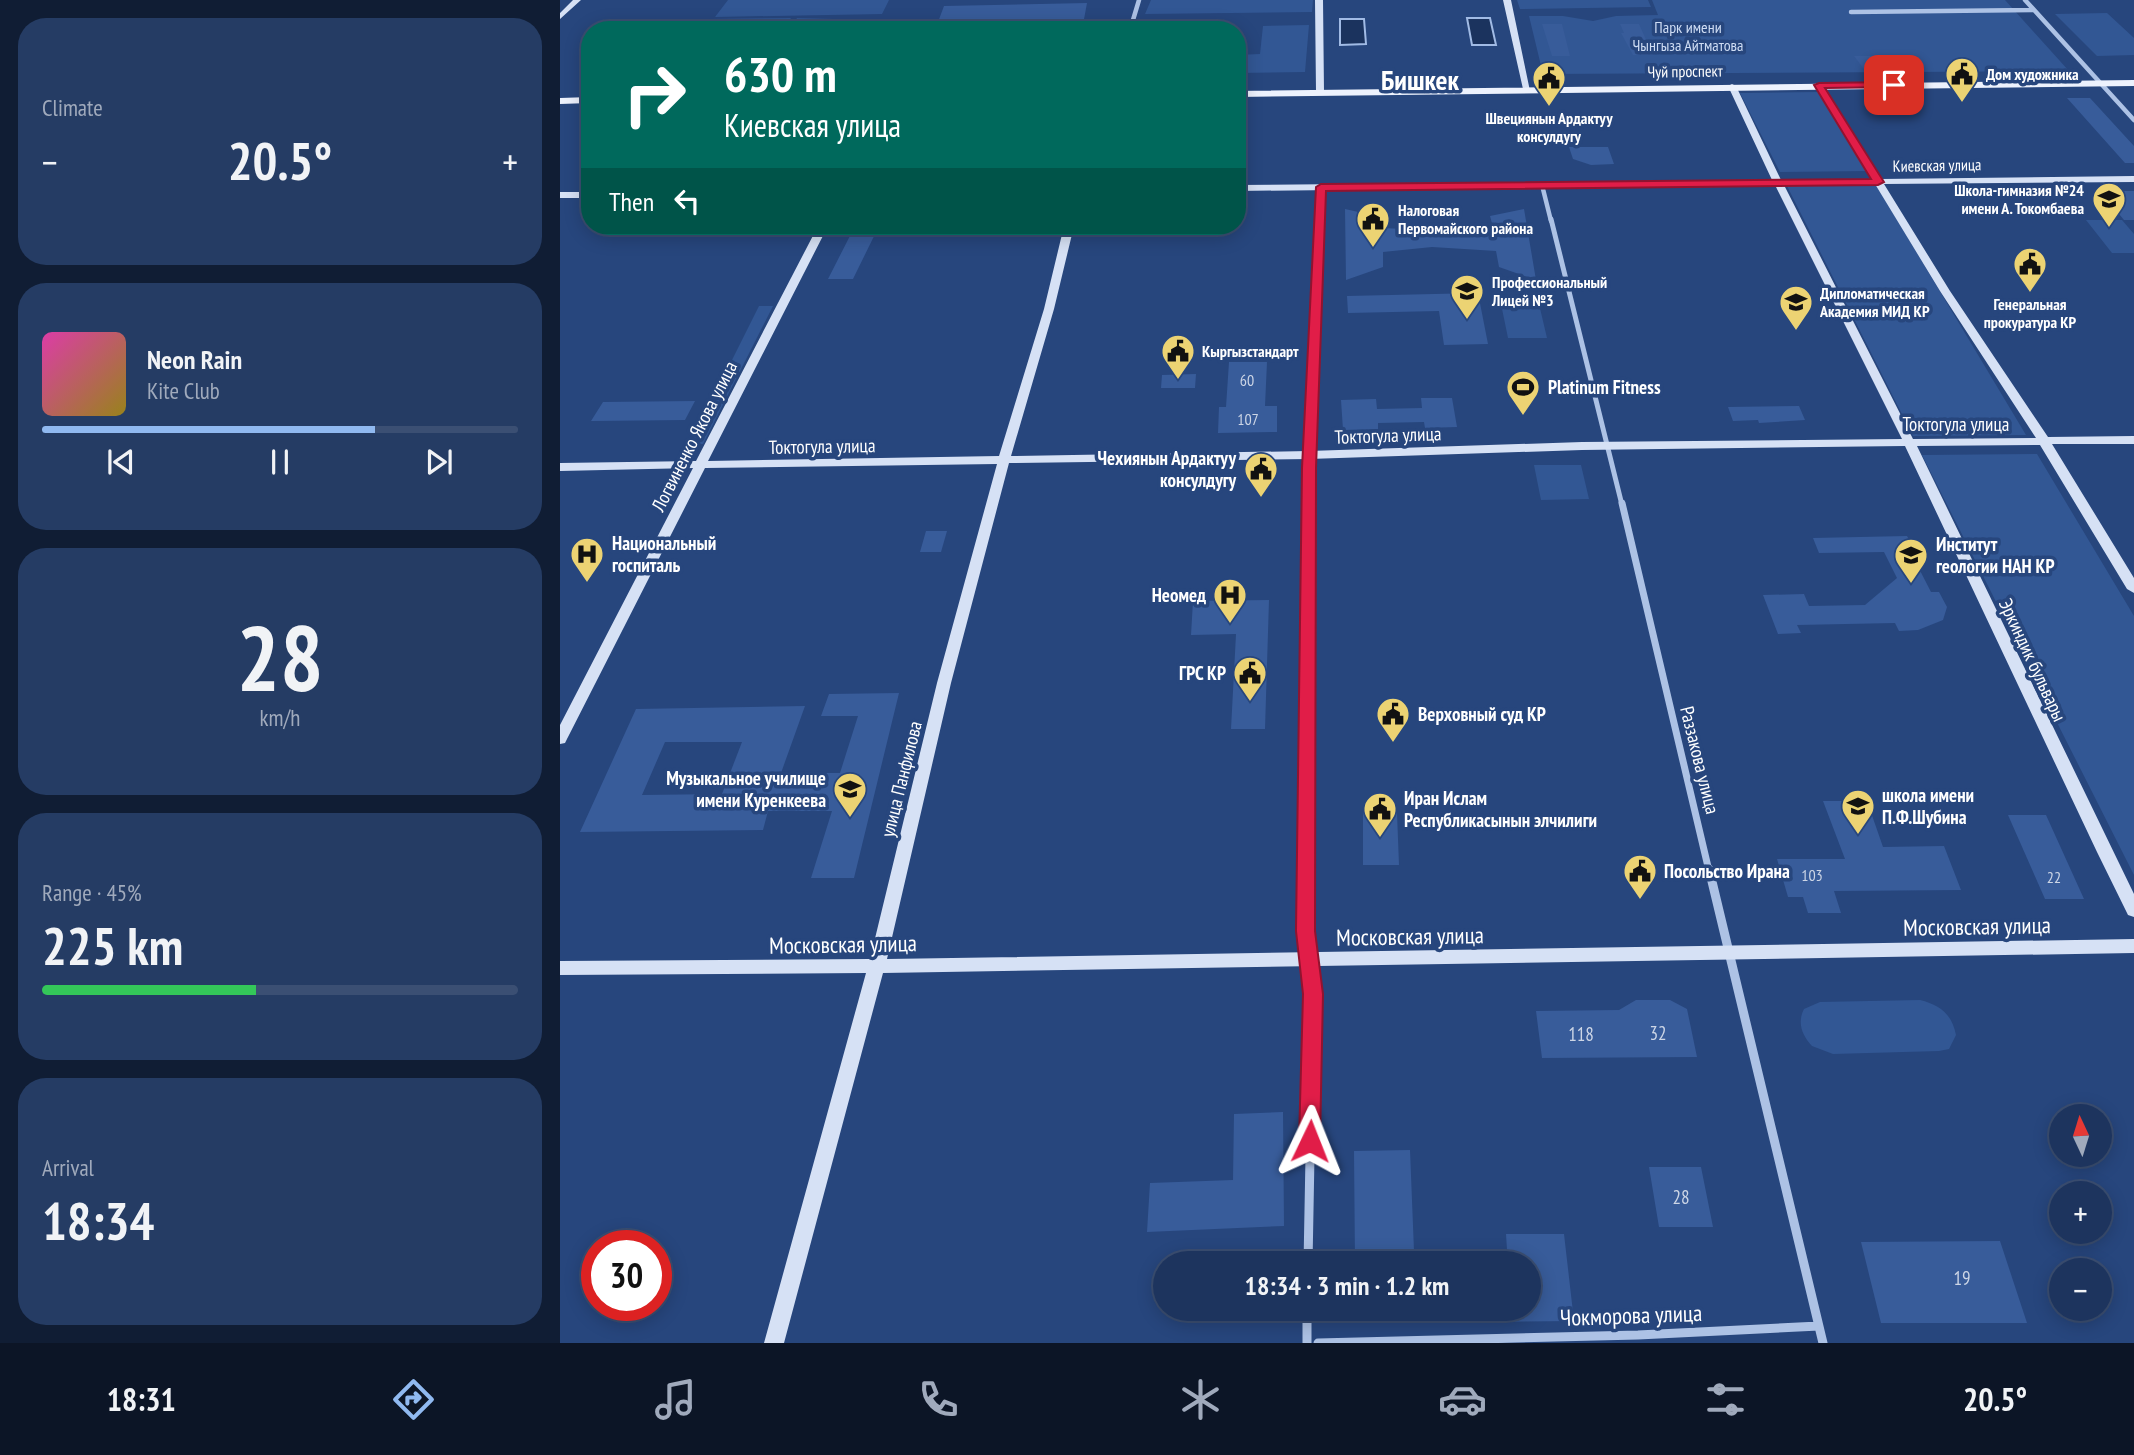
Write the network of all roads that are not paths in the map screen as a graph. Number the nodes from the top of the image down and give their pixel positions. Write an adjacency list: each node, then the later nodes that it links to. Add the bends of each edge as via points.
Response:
1 (577, 0): 8 (street)
2 (1139, 0): 9 (street)
3 (1319, 0): 15 (street)
4 (1507, 0): 14 (street)
5 (2025, 0): 6 (street)
6 (2034, 10): 7 (street); 11 (street)
7 (1851, 12)
8 (560, 17)
9 (1133, 21)
10 (2134, 83): 11 (main road, Чуй проспект)
11 (2099, 84): 12 (main road, Чуй проспект); 19 (street)
12 (1819, 85): 13 (main road, Чуй проспект); 21 (street)
13 (1732, 86): 14 (main road, Чуй проспект); 22 (street, Эркиндик бульвары)
14 (1527, 89): 15 (main road, Чуй проспект)
15 (1320, 92): 16 (main road, Чуй проспект)
16 (1246, 94)
17 (581, 100): 18 (main road)
18 (560, 101)
19 (2134, 120)
20 (2134, 179): 21 (street, Киевская улица)
21 (1878, 182): 22 (street, Киевская улица); 31 (street)
22 (1776, 183): 23 (street, Киевская улица); 32 (street, Эркиндик бульвары)
23 (1542, 185): 24 (street, Киевская улица); 33 (street, Раззакова улица)
24 (1321, 187): 25 (street, Киевская улица); 34 (street)
25 (1246, 188)
26 (560, 195): 27 (street)
27 (581, 195)
28 (818, 235): 36 (street, Логвиненко Якова улица)
29 (1067, 235): 35 (street, улица Панфилова)
30 (2134, 440): 31 (street, Токтогула улица)
31 (2044, 441): 32 (street, Токтогула улица); 38 (street)
32 (1908, 442): 33 (street, Токтогула улица); 40 (street, Эркиндик бульвары)
33 (1608, 446): 34 (street, Токтогула улица); 42 (street, Раззакова улица)
34 (1309, 455): 35 (street, Токтогула улица); 43 (street)
35 (1004, 460): 36 (street, Токтогула улица); 44 (street, улица Панфилова, via 944,683)
36 (701, 465): 37 (street, Токтогула улица); 39 (street, Логвиненко Якова улица)
37 (560, 467)
38 (2134, 589)
39 (560, 739)
40 (2134, 910)
41 (2134, 947): 42 (street, Московская улица)
42 (1730, 954): 43 (street, Московская улица); 48 (street, Раззакова улица)
43 (1308, 960): 44 (street, Московская улица); 46 (street, via 1313,994)
44 (876, 967): 45 (street, Московская улица); 49 (street, улица Панфилова)
45 (560, 968)
46 (1308, 1251)
47 (1307, 1321): 50 (street)
48 (1819, 1326): 51 (street, Чокморова улица); 52 (street, Раззакова улица)
49 (774, 1343)
50 (1307, 1343)
51 (1318, 1343)
52 (1823, 1343)

